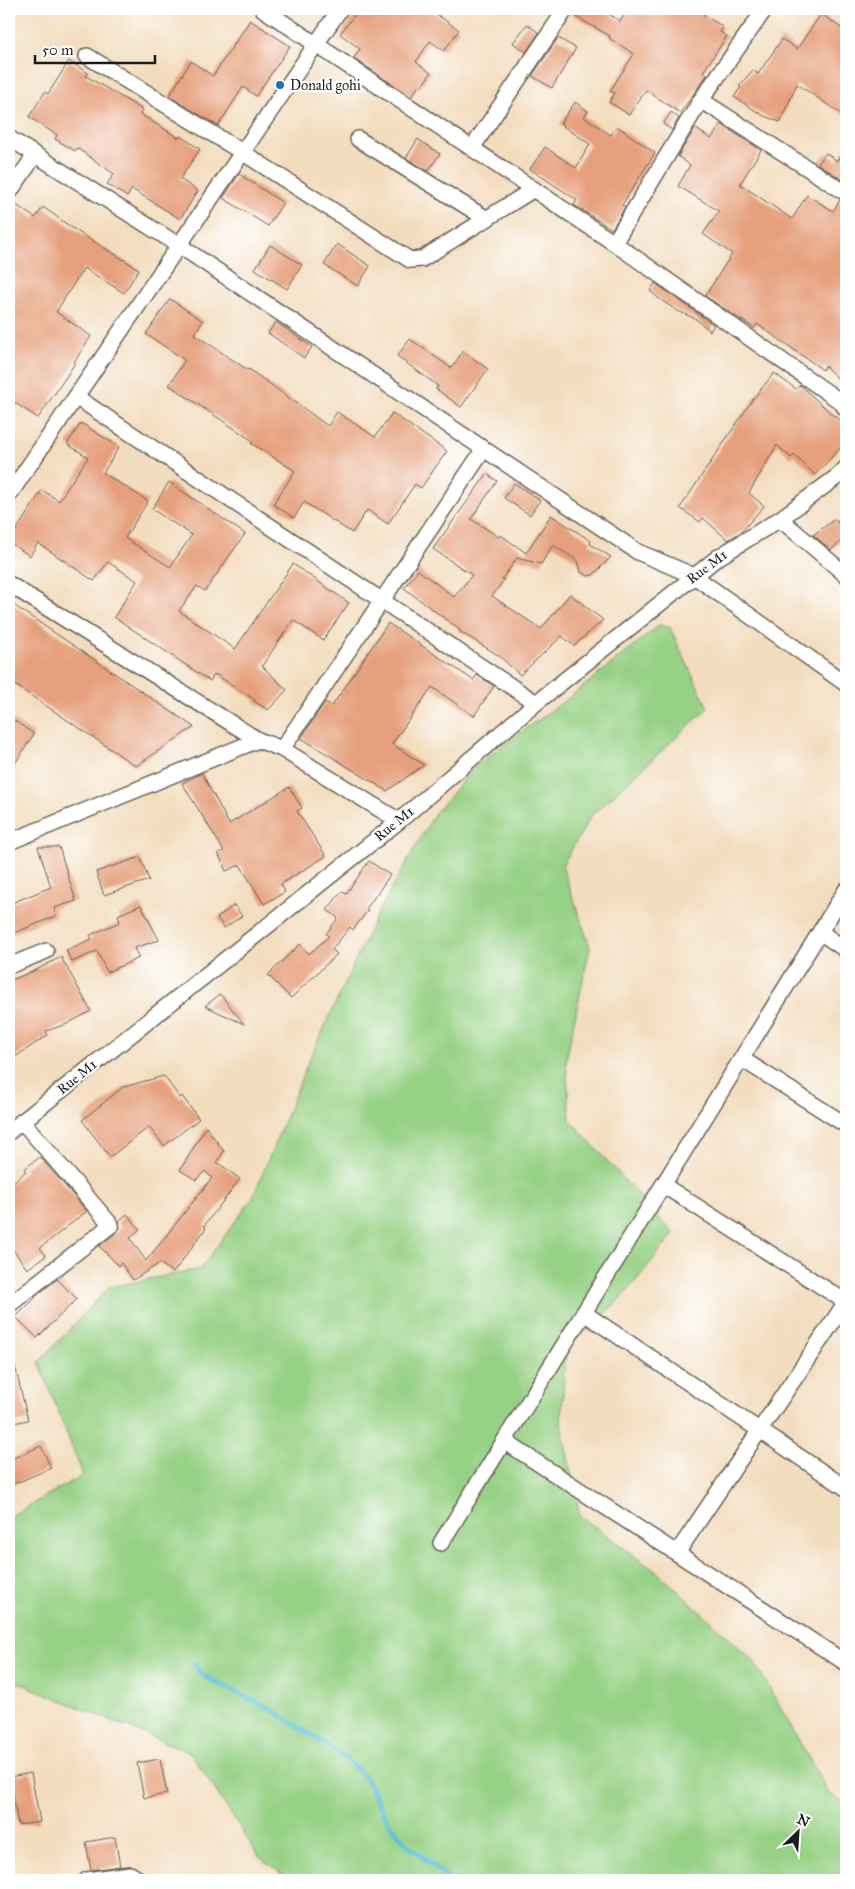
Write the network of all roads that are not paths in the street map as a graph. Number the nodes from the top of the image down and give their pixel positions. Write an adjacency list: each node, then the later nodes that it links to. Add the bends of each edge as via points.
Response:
1 (264, 9): 5 (street)
2 (340, 9): 5 (street)
3 (566, 9): 10 (street)
4 (765, 9): 7 (street)
5 (316, 43): 10 (street); 11 (street)
6 (87, 56): 11 (street)
7 (701, 100): 15 (street); 17 (street)
8 (9, 138): 12 (street)
9 (358, 139): 16 (street)
10 (472, 148): 13 (street)
11 (242, 152): 16 (street, via 410,260 422,259); 18 (street)
12 (35, 155): 14 (street); 18 (street)
13 (534, 189): 16 (street); 17 (street)
14 (9, 193)
15 (846, 193)
16 (487, 219)
17 (614, 244): 20 (street)
18 (180, 246): 19 (street); 21 (street)
19 (76, 398): 23 (street); 28 (street)
20 (845, 405)
21 (484, 449): 26 (street, via 638,552); 28 (street)
22 (846, 468): 24 (street, Rue M1)
23 (9, 496)
24 (780, 519): 25 (street); 26 (street, Rue M1, via 716,558)
25 (846, 574)
26 (694, 576): 29 (street); 30 (street, Rue M1)
27 (9, 584): 31 (street)
28 (382, 600): 30 (street); 32 (street)
29 (846, 684)
30 (536, 703): 33 (street, Rue M1)
31 (258, 740): 32 (street); 34 (street)
32 (282, 749): 33 (street)
33 (399, 821): 41 (street, Rue M1)
34 (9, 842)
35 (846, 890): 36 (street)
36 (820, 932): 37 (street); 40 (street)
37 (846, 950)
38 (46, 951): 39 (street)
39 (9, 966)
40 (742, 1059): 42 (street); 44 (street)
41 (22, 1121): 43 (street, Rue M1); 45 (street, via 111,1225)
42 (846, 1126)
43 (9, 1132)
44 (664, 1184): 46 (street); 47 (street, via 846,1302)
45 (9, 1305)
46 (584, 1313): 47 (street); 48 (street)
47 (760, 1431): 49 (street); 51 (street)
48 (504, 1441): 50 (street); 51 (street)
49 (846, 1488)
50 (441, 1543)
51 (677, 1553): 52 (street)
52 (846, 1663)
53 (139, 1879): 54 (street, via 130,1874)
54 (87, 1880)

